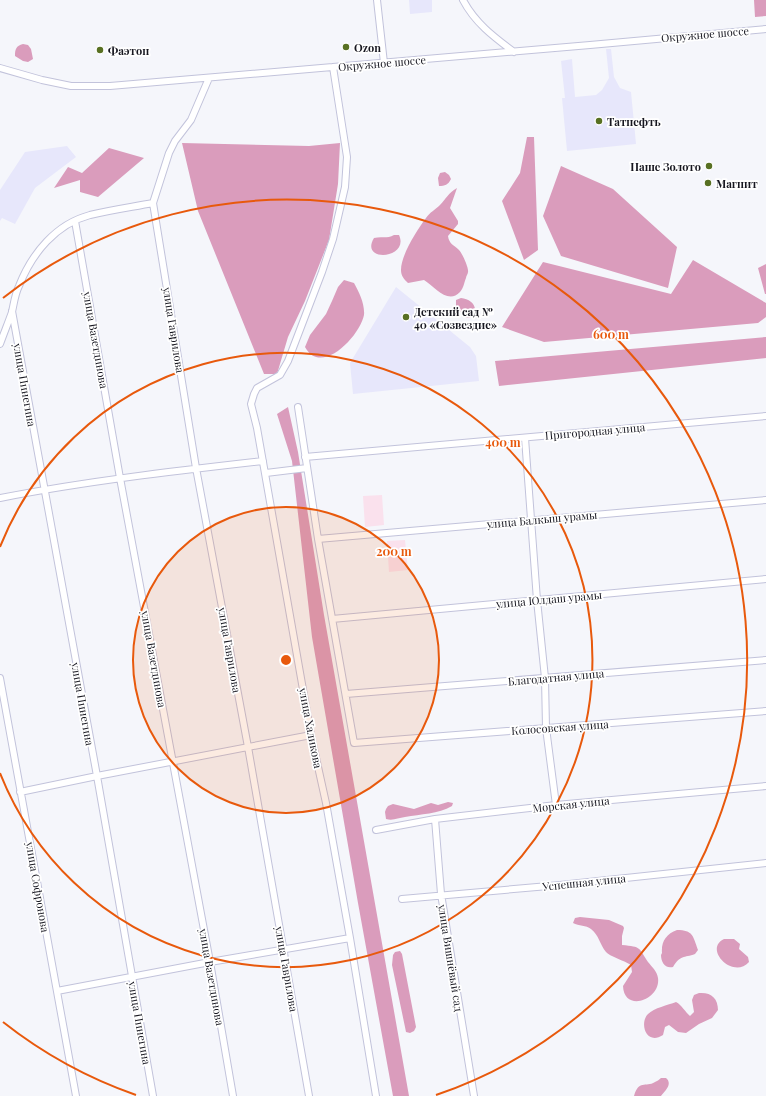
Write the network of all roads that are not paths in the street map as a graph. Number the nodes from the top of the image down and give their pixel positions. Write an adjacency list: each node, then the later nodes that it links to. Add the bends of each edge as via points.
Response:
1 (377, 0): 5 (street)
2 (463, 0): 4 (street, via 484,28)
3 (766, 29): 4 (street, Окружное шоссе)
4 (514, 52): 5 (street, Окружное шоссе)
5 (384, 63): 6 (street, Окружное шоссе)
6 (333, 67): 8 (street, Окружное шоссе); 17 (street, улица Халикова, via 347,157 345,187 333,239 288,361 280,375 257,388 251,399)
7 (0, 68): 8 (street, Окружное шоссе, via 71,86 124,85)
8 (209, 78): 9 (street, via 191,120 172,146)
9 (153, 203): 10 (street, via 89,215); 18 (street, улица Гаврилова)
10 (75, 221): 11 (street, via 53,234 42,245 18,286); 21 (street, улица Вазетдинова)
11 (12, 311): 12 (street); 22 (street, улица Пинегина)
12 (0, 344)
13 (298, 407): 16 (street)
14 (766, 416): 15 (street, Пригородная улица)
15 (525, 438): 16 (street, Пригородная улица); 25 (street)
16 (305, 457): 19 (street)
17 (263, 461): 18 (street); 20 (street, улица Халикова)
18 (196, 468): 21 (street); 37 (street, улица Гаврилова)
19 (307, 468): 20 (street); 26 (street)
20 (266, 473): 36 (street, улица Халикова)
21 (120, 478): 22 (street); 38 (street, улица Вазетдинова)
22 (45, 490): 23 (street); 39 (street, улица Пинегина)
23 (0, 498)
24 (766, 500): 25 (street, улица Балкыш урамы)
25 (530, 520): 26 (street, улица Балкыш урамы); 28 (street)
26 (318, 539): 29 (street)
27 (766, 579): 28 (street, улица Юлдаш урамы)
28 (537, 600): 29 (street, улица Юлдаш урамы); 32 (street)
29 (332, 619): 33 (street)
30 (766, 660): 32 (street, Благодатная улица)
31 (0, 678): 41 (street, улица Софронова)
32 (545, 678): 33 (street, Благодатная улица); 35 (street)
33 (346, 694): 35 (street, Колосовская улица, via 354,743)
34 (766, 711): 35 (street, Колосовская улица)
35 (546, 728): 42 (street)
36 (311, 735): 37 (street); 48 (street, улица Халикова)
37 (248, 747): 38 (street); 49 (street, улица Гаврилова)
38 (172, 761): 39 (street); 50 (street, улица Вазетдинова)
39 (97, 776): 41 (street); 51 (street, улица Пинегина)
40 (766, 786): 42 (street, Морская улица)
41 (20, 792): 52 (street, улица Софронова)
42 (556, 805): 43 (street, Морская улица)
43 (435, 819): 44 (street, Морская улица); 46 (street, улица Вишнёвый сад)
44 (376, 830)
45 (766, 863): 46 (street, Успешная улица, via 560,885)
46 (441, 894): 47 (street, Успешная улица); 58 (street, улица Вишнёвый сад)
47 (402, 899)
48 (350, 938): 49 (street); 57 (street, улица Халикова)
49 (283, 950): 50 (street); 56 (street, улица Гаврилова)
50 (210, 962): 51 (street); 55 (street, улица Вазетдинова)
51 (132, 977): 52 (street); 54 (street, улица Пинегина)
52 (57, 991): 53 (street, улица Софронова)
53 (76, 1096)
54 (153, 1096)
55 (233, 1096)
56 (309, 1096)
57 (376, 1096)
58 (474, 1096)

